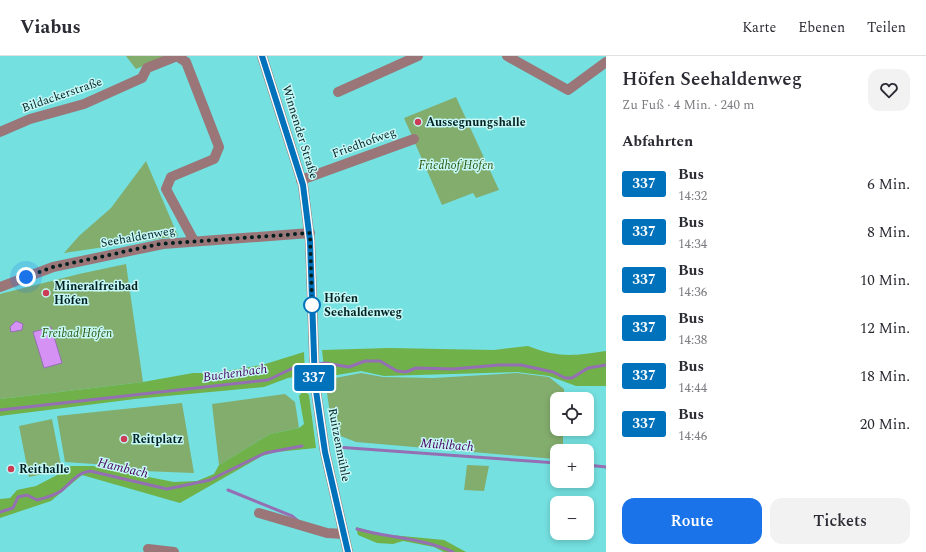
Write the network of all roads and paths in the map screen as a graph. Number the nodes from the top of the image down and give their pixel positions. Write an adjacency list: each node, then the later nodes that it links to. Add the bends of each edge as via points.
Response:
1 (262, 56): 8 (street, Winnender Straße)
2 (418, 56): 5 (street)
3 (507, 56): 4 (street, via 568,90)
4 (606, 62)
5 (338, 92)
6 (0, 132): 10 (street, Bildackerstraße, via 30,119 84,104 142,78 147,68 177,56 182,58 186,62 219,147 214,159 171,177 166,189)
7 (414, 139): 8 (street, Friedhofweg)
8 (301, 180): 9 (street, Winnender Straße)
9 (310, 237): 10 (street, Seehaldenweg); 13 (street, Ruitzenmühle, via 314,371 325,452)
10 (194, 242): 11 (street, Seehaldenweg, via 143,247 53,267)
11 (0, 287)
12 (259, 513): 13 (street, via 327,533)
13 (344, 534): 16 (street, Ruitzenmühle)
14 (148, 549): 15 (street)
15 (174, 552)
16 (348, 552)

